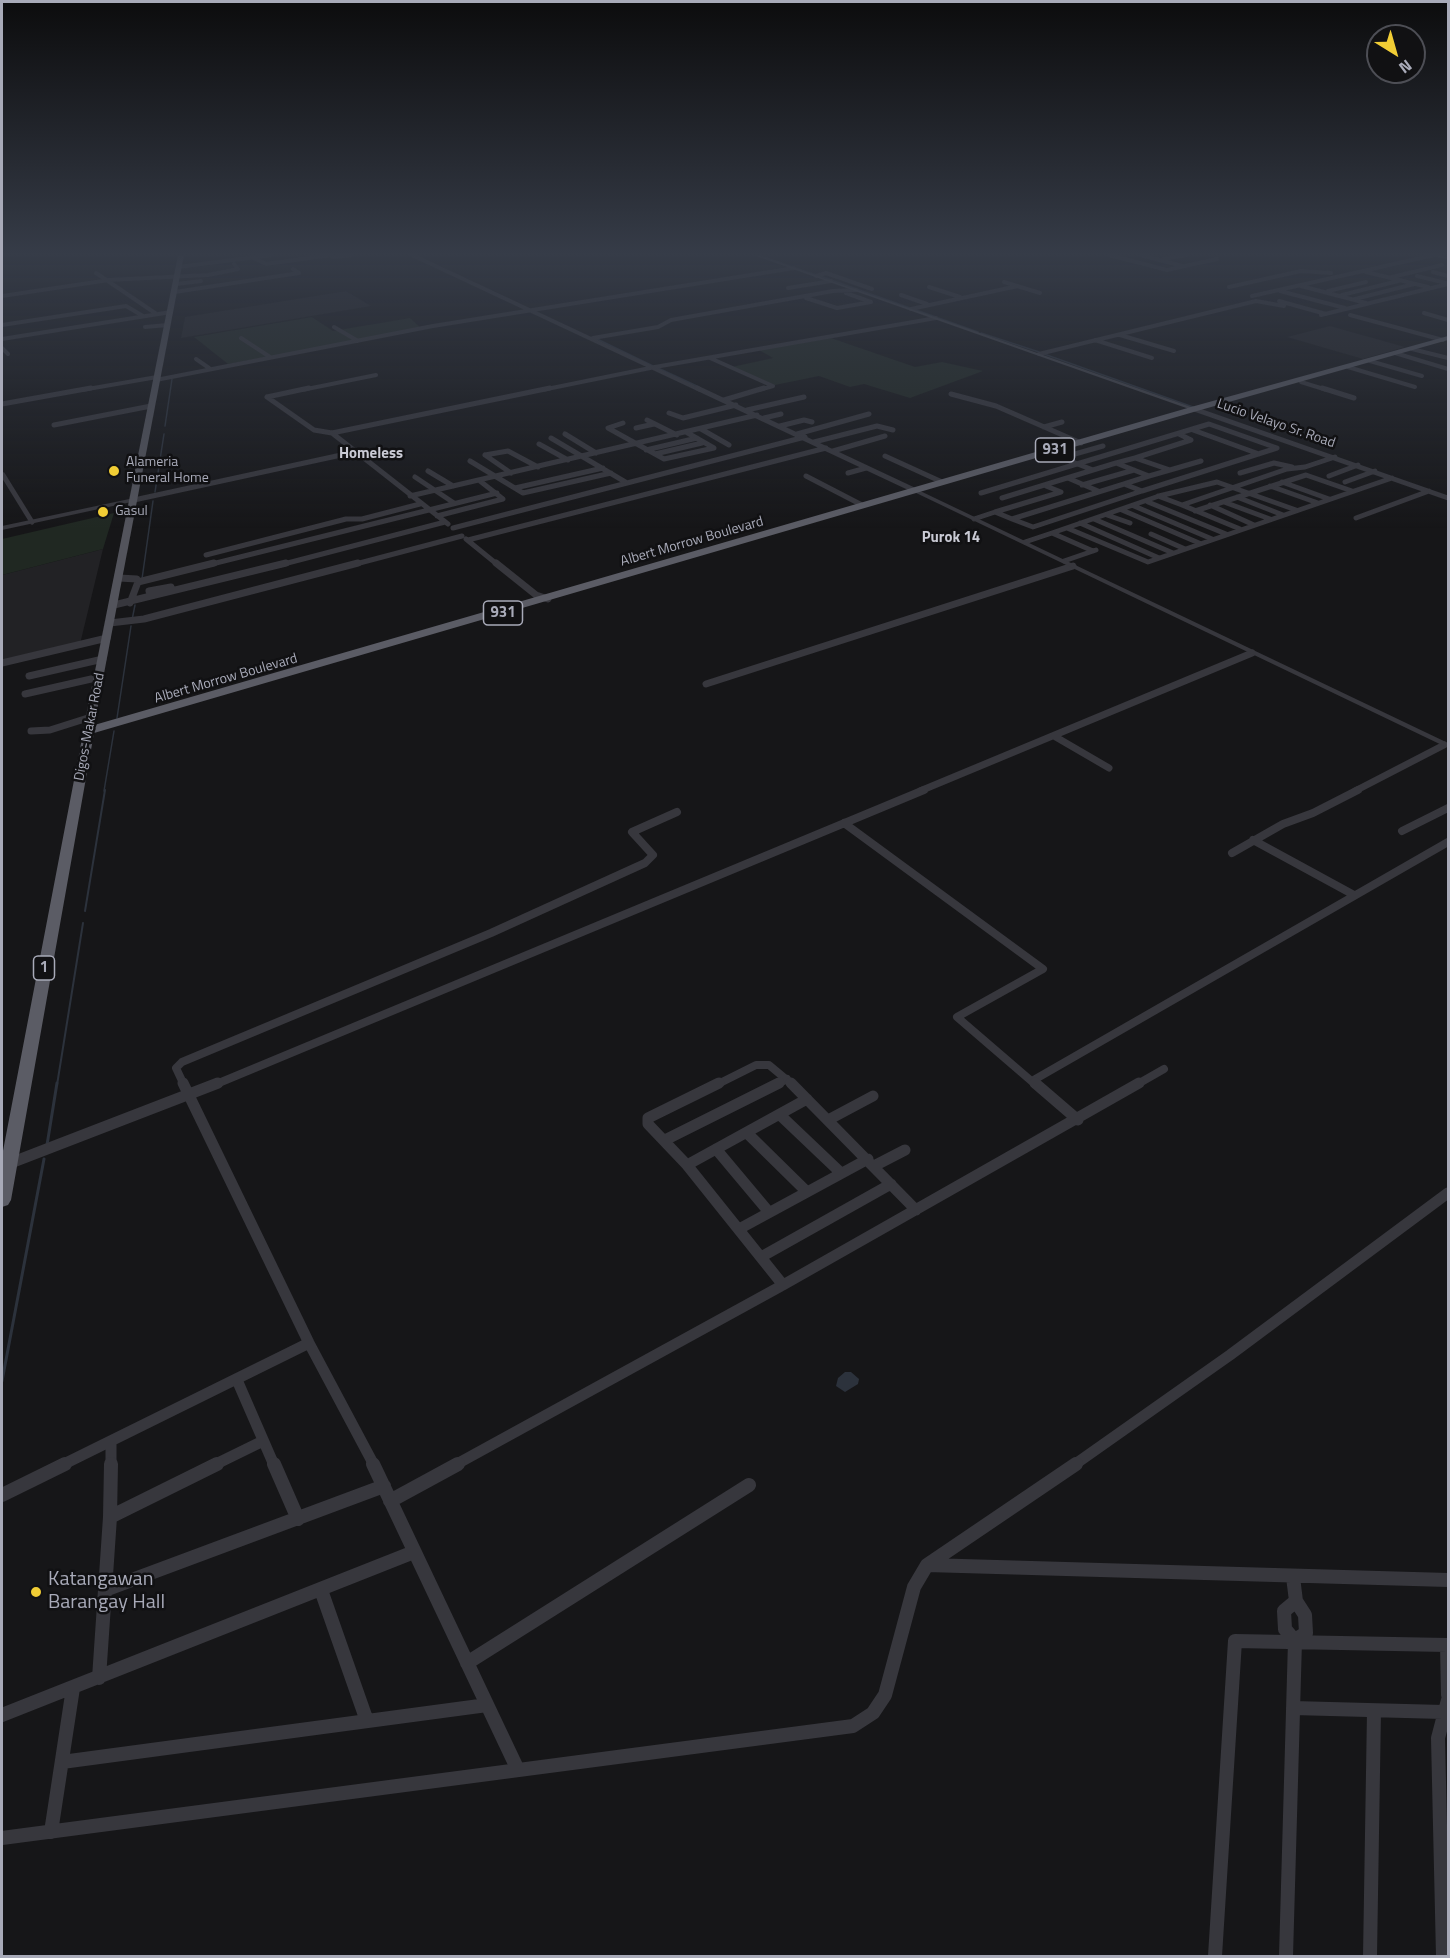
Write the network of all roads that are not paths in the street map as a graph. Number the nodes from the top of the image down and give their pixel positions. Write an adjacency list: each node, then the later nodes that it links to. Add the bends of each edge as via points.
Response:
1 (19, 346): 13 (street)
2 (164, 346): 32 (main road, Digos-Makar Road / 1)
3 (254, 346): 17 (street)
4 (328, 346): 17 (street)
5 (610, 346): 26 (street)
6 (770, 346): 18 (street)
7 (1017, 346): 16 (main road, Lucio Velayo Sr. Road)
8 (1070, 346): 16 (street)
9 (1115, 346): 20 (street)
10 (1159, 346): 14 (street)
11 (1423, 346): 12 (highway, Albert Morrow Boulevard / 931)
12 (1412, 349): 15 (highway, Albert Morrow Boulevard / 931); 21 (street)
13 (3, 350)
14 (1174, 351)
15 (1395, 353): 23 (highway, Albert Morrow Boulevard / 931); 24 (street)
16 (1039, 354): 45 (main road, Lucio Velayo Sr. Road)
17 (270, 357): 25 (street)
18 (708, 357): 26 (street); 38 (street, via 774,387)
19 (218, 358): 25 (street)
20 (1152, 358)
21 (1448, 358): 24 (street)
22 (196, 359): 28 (street)
23 (1370, 361): 27 (highway, Albert Morrow Boulevard / 931); 31 (street)
24 (1429, 363): 29 (street)
25 (226, 365): 28 (street)
26 (655, 367): 38 (street); 68 (street)
27 (1348, 367): 33 (highway, Albert Morrow Boulevard / 931); 34 (street)
28 (209, 368): 32 (street)
29 (1449, 369)
30 (376, 375): 68 (street, via 267,397 314,430)
31 (1422, 376)
32 (157, 379): 39 (street); 41 (main road, Digos-Makar Road / 1)
33 (1303, 380): 37 (street); 45 (highway, Albert Morrow Boulevard / 931)
34 (1415, 387)
35 (951, 394): 61 (street, via 996,406)
36 (804, 397): 44 (street)
37 (1354, 398)
38 (724, 399): 40 (street)
39 (2, 404)
40 (736, 405): 43 (street); 44 (street)
41 (151, 406): 57 (street); 160 (main road, Digos-Makar Road / 1)
42 (709, 407): 43 (street)
43 (716, 410): 46 (street, via 682,418)
44 (745, 410): 47 (street); 50 (street)
45 (1197, 410): 53 (street, Lucio Velayo Sr. Road); 79 (highway, Albert Morrow Boulevard / 931); 93 (highway, Albert Morrow Boulevard / 931)
46 (669, 413)
47 (724, 414)
48 (781, 414): 51 (street)
49 (869, 414): 70 (street)
50 (757, 415): 51 (street); 64 (street)
51 (764, 418): 60 (street)
52 (647, 420): 58 (street)
53 (1226, 420): 59 (street); 80 (street, Lucio Velayo Sr. Road)
54 (812, 422): 60 (street, via 804,420)
55 (1062, 422): 61 (street)
56 (623, 423): 82 (street, via 608,428)
57 (54, 424)
58 (654, 424): 62 (street); 72 (street)
59 (1209, 424): 66 (street); 86 (street)
60 (781, 426): 63 (street); 70 (street)
61 (1044, 427): 79 (street)
62 (636, 428)
63 (772, 428)
64 (701, 429): 67 (street); 83 (street)
65 (893, 430): 78 (street, via 878,426)
66 (1193, 430): 71 (street); 94 (street)
67 (686, 432): 72 (street); 75 (street)
68 (332, 433): 89 (street)
69 (565, 434): 90 (street)
70 (797, 434): 76 (street)
71 (1179, 434): 100 (street, via 1191,440); 105 (street)
72 (677, 435): 82 (street)
73 (885, 436): 88 (street)
74 (551, 438): 96 (street)
75 (697, 438): 77 (street); 87 (street)
76 (805, 438): 78 (street); 97 (street)
77 (705, 442): 92 (street); 92 (street, via 714,447 668,459)
78 (814, 442): 85 (street)
79 (1081, 443): 130 (highway, Albert Morrow Boulevard / 931)
80 (1294, 443): 86 (street); 98 (street, Lucio Velayo Sr. Road)
81 (539, 444): 101 (street)
82 (634, 444): 87 (street); 90 (street)
83 (729, 445)
84 (1103, 446): 99 (street)
85 (826, 448): 88 (street); 108 (street)
86 (1277, 448): 94 (street)
87 (646, 450): 92 (street)
88 (833, 451): 110 (street)
89 (355, 452): 152 (street); 160 (street)
90 (596, 453): 96 (street)
91 (719, 453): 97 (street)
92 (655, 454)
93 (1052, 454): 99 (street); 142 (highway, Albert Morrow Boulevard / 931)
94 (1259, 454): 144 (street)
95 (885, 456): 130 (street)
96 (582, 457): 101 (street); 109 (street)
97 (728, 457): 108 (street); 133 (street)
98 (1335, 457): 106 (street, Lucio Velayo Sr. Road); 111 (street)
99 (1061, 458): 105 (street)
100 (1136, 458): 104 (street); 114 (street)
101 (568, 460): 107 (street)
102 (1200, 460): 114 (street)
103 (470, 461): 126 (street)
104 (1116, 463): 112 (street); 113 (street)
105 (1077, 464): 112 (street); 149 (street)
106 (1358, 465): 116 (street, Lucio Velayo Sr. Road); 124 (street)
107 (538, 467): 117 (street); 117 (street, via 508,451 484,456)
108 (752, 467): 195 (street)
109 (603, 468): 118 (street); 140 (street)
110 (866, 468): 119 (street); 142 (street)
111 (1294, 468): 120 (street, via 1277,463); 139 (street)
112 (1093, 470): 127 (street)
113 (1134, 470): 123 (street); 135 (street)
114 (1170, 470): 123 (street)
115 (428, 471): 136 (street)
116 (1375, 471): 128 (street, Lucio Velayo Sr. Road); 132 (street)
117 (512, 473): 126 (street)
118 (611, 473): 133 (street); 140 (street, via 525,493)
119 (848, 473)
120 (1240, 473)
121 (3, 475): 184 (street)
122 (806, 476): 167 (street)
123 (1149, 476): 134 (street)
124 (1329, 476)
125 (415, 477): 141 (street)
126 (496, 477): 129 (street); 140 (street)
127 (1068, 478): 135 (street); 137 (street)
128 (1392, 478): 145 (street); 146 (street, Lucio Velayo Sr. Road)
129 (480, 481): 136 (street); 148 (street)
130 (942, 482): 142 (highway, Albert Morrow Boulevard / 931)
131 (1282, 482): 138 (street); 145 (street, via 1306,475); 159 (street)
132 (1345, 482)
133 (627, 483): 187 (street)
134 (1124, 484): 143 (street); 144 (street)
135 (1082, 485): 143 (street)
136 (453, 486): 141 (street)
137 (1046, 486): 147 (street); 155 (street)
138 (1270, 486): 151 (street); 165 (street)
139 (1235, 487): 150 (street, via 1217,482); 151 (street); 161 (street)
140 (515, 488)
141 (436, 490): 152 (street); 164 (street)
142 (917, 491): 167 (highway, Albert Morrow Boulevard / 931); 180 (street); 212 (highway, Albert Morrow Boulevard / 931)
143 (1098, 491): 157 (street); 158 (street)
144 (1142, 491): 153 (street); 158 (street)
145 (1352, 491): 159 (street)
146 (1429, 491): 156 (street, Lucio Velayo Sr. Road); 179 (street)
147 (1061, 492): 157 (street); 175 (street)
148 (497, 493): 164 (street); 178 (street, via 503,499)
149 (981, 493)
150 (1173, 493): 153 (street); 161 (street)
151 (1250, 493): 154 (street); 173 (street)
152 (411, 496): 166 (street)
153 (1159, 496): 162 (street); 168 (street)
154 (1238, 497): 163 (street); 177 (street)
155 (1002, 498)
156 (1449, 498)
157 (1078, 499): 181 (street)
158 (1117, 499): 181 (street, via 1033,527)
159 (1329, 499): 165 (street)
160 (134, 500): 184 (street); 208 (main road, Digos-Makar Road / 1)
161 (1197, 500): 168 (street); 170 (street)
162 (1148, 502): 169 (street); 194 (street)
163 (1224, 502): 170 (street); 183 (street)
164 (454, 503): 171 (street)
165 (1318, 503): 173 (street)
166 (420, 504): 171 (street); 203 (street)
167 (862, 505): 212 (highway, Albert Morrow Boulevard / 931)
168 (1182, 505): 174 (street)
169 (1134, 506): 172 (street); 196 (street)
170 (1211, 506): 174 (street); 188 (street)
171 (428, 509): 178 (street); 209 (street)
172 (1122, 510): 176 (street); 198 (street)
173 (1296, 510): 177 (street)
174 (1195, 511): 191 (street)
175 (995, 512): 180 (street); 181 (street)
176 (1107, 515): 182 (street); 186 (street)
177 (1283, 515): 183 (street)
178 (437, 516): 187 (street)
179 (1356, 518)
180 (974, 519): 197 (street)
181 (1012, 519)
182 (1094, 519): 185 (street); 202 (street)
183 (1270, 519): 188 (street)
184 (32, 522): 189 (street)
185 (1080, 523): 190 (street); 204 (street)
186 (1130, 523)
187 (449, 525): 195 (street); 207 (street, via 317,559)
188 (1254, 525): 191 (street)
189 (2, 528)
190 (1067, 528): 192 (street); 199 (street)
191 (1240, 529): 194 (street)
192 (1052, 533): 197 (street); 201 (street)
193 (1151, 534): 200 (street)
194 (1226, 534): 196 (street)
195 (465, 538): 212 (street); 215 (street, via 144,619)
196 (1212, 539): 198 (street)
197 (1025, 542): 205 (street)
198 (1199, 543): 200 (street)
199 (1107, 546): 201 (street); 204 (street, via 1143,562)
200 (1185, 549): 202 (street)
201 (1093, 551): 205 (street)
202 (1173, 553): 204 (street)
203 (206, 555)
204 (1159, 558)
205 (1064, 561): 206 (street)
206 (1073, 566): 217 (street); 222 (street)
207 (228, 575): 210 (street); 214 (street)
208 (119, 578): 209 (street); 213 (main road, Digos-Makar Road / 1)
209 (138, 582): 211 (street)
210 (149, 591)
211 (132, 594): 213 (street); 214 (street)
212 (546, 599): 226 (highway, Albert Morrow Boulevard / 931)
213 (115, 601): 214 (street); 215 (main road, Digos-Makar Road / 1)
214 (130, 603)
215 (110, 623): 216 (main road, Digos-Makar Road / 1)
216 (107, 638): 218 (main road, Digos-Makar Road / 1); 219 (street)
217 (1252, 653): 227 (street); 228 (street)
218 (103, 659): 220 (street); 221 (main road, Digos-Makar Road / 1)
219 (2, 663)
220 (29, 676)
221 (100, 677): 223 (street); 224 (main road, Digos-Makar Road / 1)
222 (706, 684)
223 (25, 694)
224 (91, 717): 225 (street, via 50,730); 226 (main road, Digos-Makar Road / 1)
225 (31, 731)
226 (88, 733): 253 (highway, Digos-Makar Road / 1)
227 (1054, 736): 229 (street); 232 (street)
228 (1447, 746): 234 (street)
229 (1109, 768)
230 (1449, 808): 233 (street)
231 (677, 813): 241 (street, via 632,832 653,855 645,863 182,1062 176,1068)
232 (844, 823): 240 (street, via 1043,969 957,1017); 241 (street)
233 (1402, 831)
234 (1253, 840): 236 (street); 237 (street)
235 (1449, 842): 237 (street)
236 (1232, 853)
237 (1354, 895): 240 (street)
238 (1164, 1069): 246 (street)
239 (787, 1079): 243 (street); 248 (street); 248 (street, via 769,1065 756,1065 648,1118 648,1124)
240 (1032, 1081): 246 (street)
241 (189, 1095): 253 (street); 264 (street)
242 (873, 1096): 245 (street)
243 (807, 1099): 244 (street); 245 (street)
244 (780, 1114): 247 (street); 254 (street)
245 (828, 1120): 251 (street)
246 (1078, 1120): 259 (street)
247 (747, 1133): 249 (street); 256 (street)
248 (665, 1140): 252 (street)
249 (716, 1149): 252 (street); 260 (street)
250 (905, 1149): 251 (street)
251 (871, 1162): 254 (street); 255 (street)
252 (687, 1164): 261 (street)
253 (5, 1165): 258 (highway, Digos-Makar Road / 1)
254 (841, 1173): 256 (street)
255 (891, 1184): 259 (street); 262 (street)
256 (806, 1191): 260 (street)
257 (1449, 1192): 275 (street, via 1220,1362)
258 (2, 1200)
259 (916, 1210): 263 (street)
260 (768, 1211): 261 (street)
261 (739, 1229): 262 (street)
262 (761, 1257): 263 (street)
263 (783, 1285): 271 (street)
264 (309, 1343): 265 (street); 269 (street)
265 (237, 1380): 266 (street); 267 (street)
266 (263, 1441): 272 (street); 273 (street)
267 (111, 1442): 270 (street); 272 (street)
268 (749, 1485): 282 (street)
269 (384, 1486): 271 (street); 273 (street)
270 (2, 1495)
271 (390, 1501): 274 (street)
272 (110, 1517): 278 (street)
273 (298, 1519): 278 (street)
274 (414, 1552): 279 (street); 282 (street)
275 (927, 1565): 276 (street); 292 (street, via 914,1587 885,1695 873,1713 853,1726)
276 (1293, 1577): 277 (street); 280 (street)
277 (1449, 1580)
278 (105, 1590): 283 (street)
279 (321, 1590): 283 (street); 290 (street)
280 (1296, 1601): 281 (street, via 1305,1615 1306,1633); 281 (street, via 1284,1611 1285,1629)
281 (1295, 1641): 285 (street, via 1447,1645); 287 (street); 295 (street, via 1235,1641)
282 (467, 1663): 286 (street)
283 (99, 1678): 284 (street)
284 (73, 1688): 289 (street); 291 (street)
285 (1447, 1702): 288 (street); 298 (street, via 1438,1738)
286 (487, 1705): 290 (street); 292 (street)
287 (1293, 1708): 288 (street); 296 (street)
288 (1374, 1710): 297 (street)
289 (2, 1715)
290 (367, 1721): 291 (street)
291 (62, 1762): 293 (street)
292 (518, 1770): 293 (street)
293 (51, 1832): 294 (street)
294 (2, 1838)
295 (1215, 1956)
296 (1286, 1956)
297 (1370, 1956)
298 (1443, 1956)

